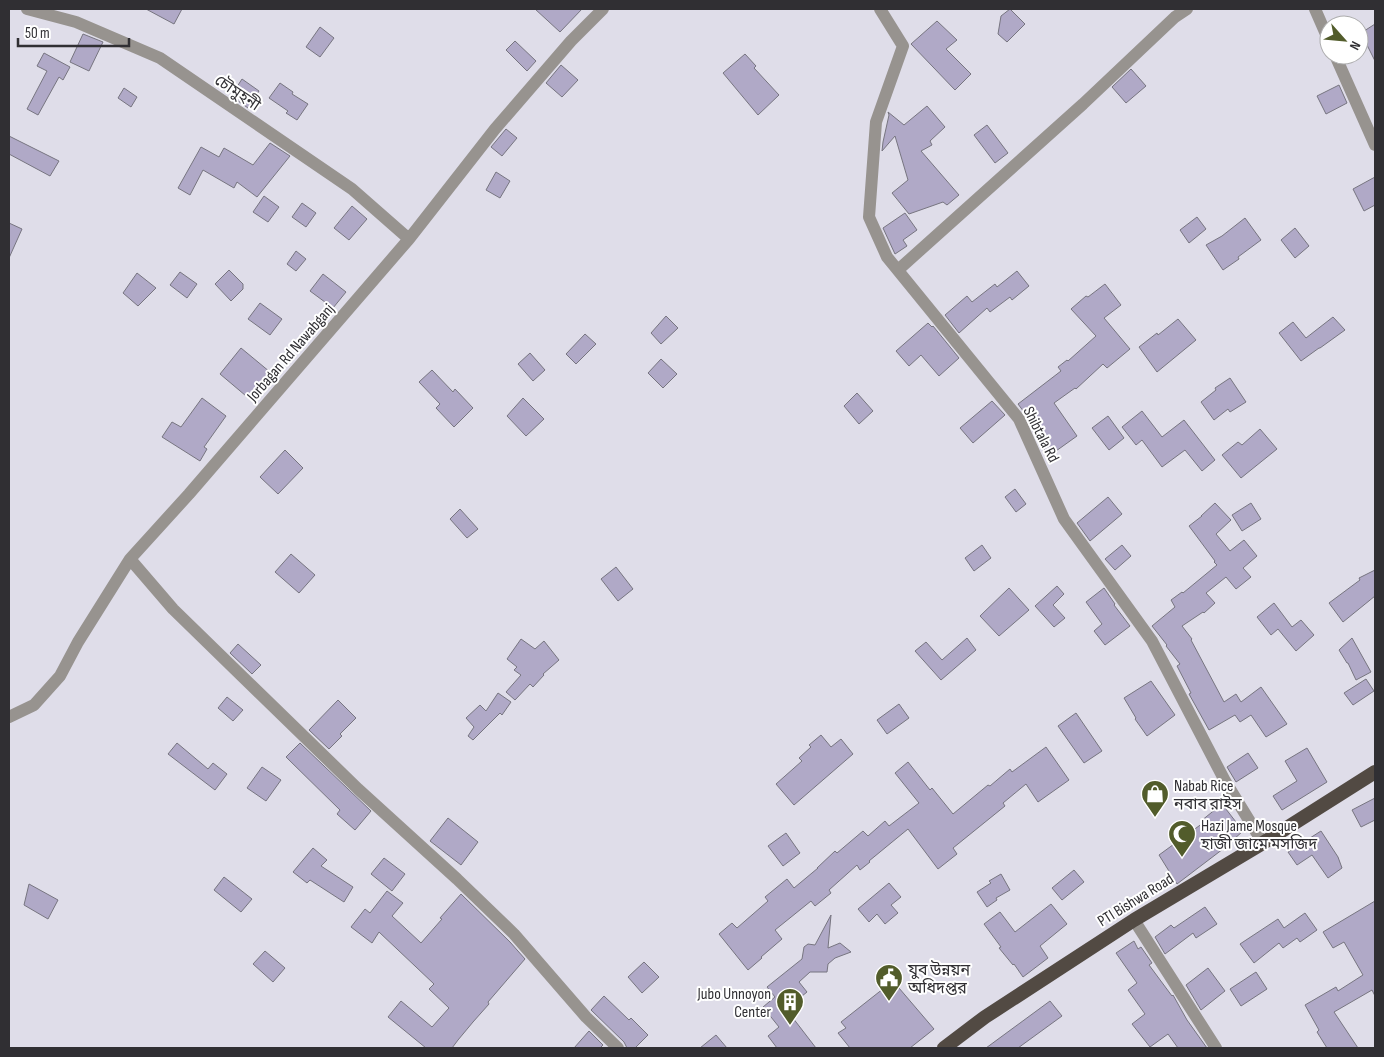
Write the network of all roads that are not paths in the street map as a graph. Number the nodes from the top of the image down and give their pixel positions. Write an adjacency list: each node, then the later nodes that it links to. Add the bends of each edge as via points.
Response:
1 (27, 9): 7 (street, চৌমুহনী, via 76,22 160,58 352,189)
2 (603, 9): 7 (street, Jorbagan Rd Nawabganj, via 495,129)
3 (880, 9): 8 (street, Shibtala Rd, via 903,46 876,122 869,217 887,257)
4 (1188, 9): 8 (street, via 1175,17)
5 (1339, 65): 6 (street)
6 (1375, 145)
7 (409, 239): 9 (street, Jorbagan Rd Nawabganj)
8 (898, 270): 12 (street, Shibtala Rd, via 1019,418 1064,519 1152,641 1225,781)
9 (130, 559): 10 (street, Jorbagan Rd Nawabganj, via 60,676 34,705); 14 (street, via 173,609 358,789 514,934 586,1017)
10 (9, 717)
11 (1375, 772): 12 (highway, PTI Bishwa Road)
12 (1262, 842): 13 (highway, PTI Bishwa Road)
13 (1134, 920): 15 (highway, PTI Bishwa Road, via 985,1017); 16 (street)
14 (618, 1048)
15 (944, 1048)
16 (1216, 1048)

